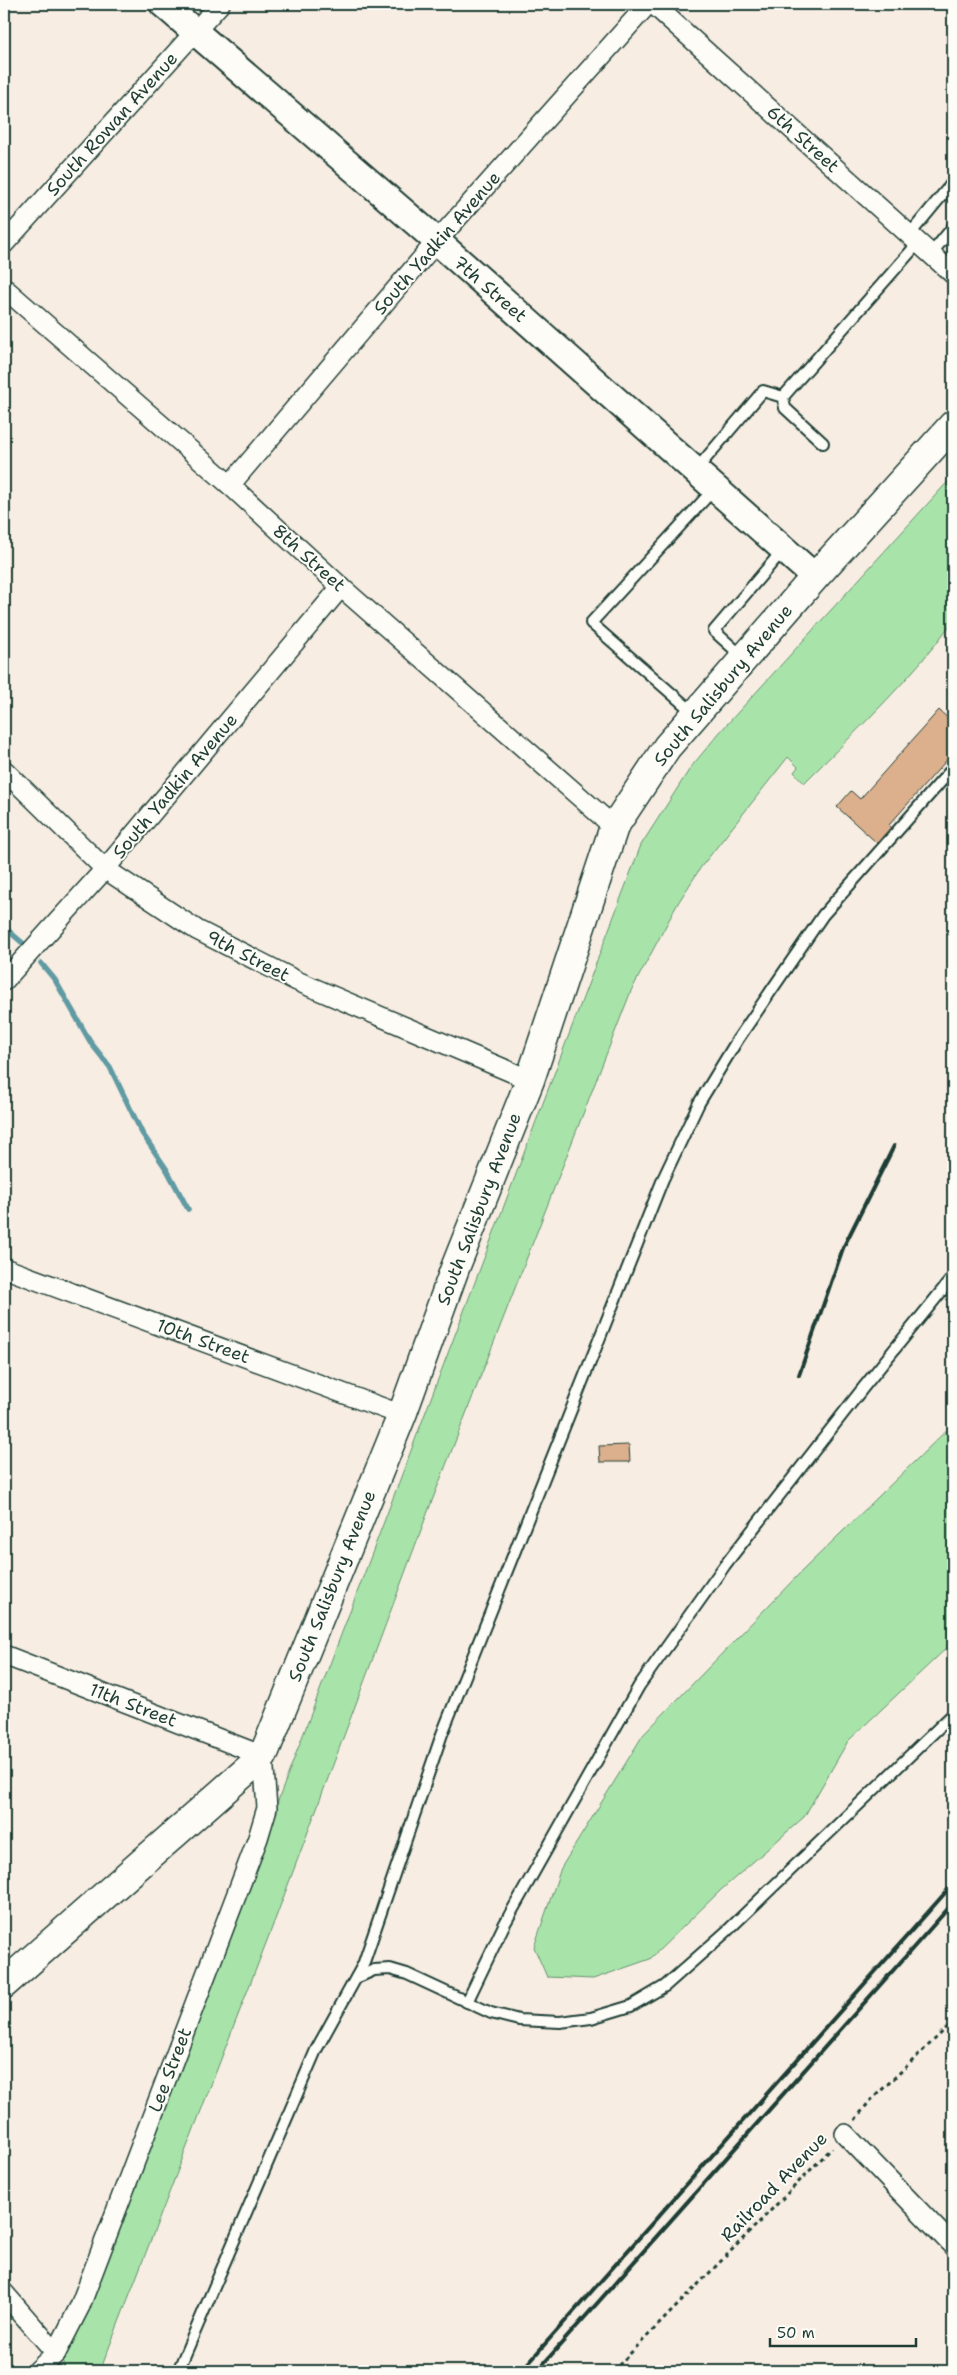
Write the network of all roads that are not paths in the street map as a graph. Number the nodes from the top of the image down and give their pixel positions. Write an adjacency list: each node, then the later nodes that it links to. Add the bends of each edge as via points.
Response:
1 (163, 4): 5 (street, 7th Street)
2 (220, 4): 5 (street, South Rowan Avenue)
3 (648, 4): 8 (street, South Yadkin Avenue)
4 (653, 4): 9 (street, 6th Street)
5 (195, 32): 8 (street, 7th Street); 10 (street, South Rowan Avenue)
6 (953, 182): 9 (lane)
7 (953, 227): 9 (lane)
8 (436, 242): 16 (street, 7th Street); 17 (street, South Yadkin Avenue)
9 (920, 243): 11 (street, 6th Street); 13 (lane)
10 (4, 244)
11 (953, 274)
12 (4, 288): 17 (street, 8th Street)
13 (783, 397): 15 (lane, via 785,408); 16 (lane, via 763,392)
14 (953, 424): 20 (main road, South Salisbury Avenue)
15 (823, 443)
16 (695, 471): 18 (street, 7th Street)
17 (230, 485): 21 (street, 8th Street)
18 (714, 488): 19 (street, 7th Street); 23 (lane, via 590,623)
19 (784, 550): 20 (street, 7th Street); 22 (lane, via 714,631)
20 (815, 577): 22 (main road, South Salisbury Avenue)
21 (341, 587): 26 (street, 8th Street); 27 (street, South Yadkin Avenue)
22 (744, 658): 23 (main road, South Salisbury Avenue)
23 (696, 715): 26 (main road, South Salisbury Avenue, via 668,747)
24 (953, 768): 36 (lane, via 823,915 738,1039 699,1104 663,1178 442,1734)
25 (4, 770): 27 (street, 9th Street)
26 (614, 827): 29 (main road, South Salisbury Avenue)
27 (105, 869): 28 (street, South Yadkin Avenue); 29 (street, 9th Street, via 197,930 297,981)
28 (4, 981)
29 (530, 1080): 32 (main road, South Salisbury Avenue, via 455,1268)
30 (4, 1268): 32 (street, 10th Street)
31 (953, 1277): 38 (lane, via 725,1565 639,1686 504,1925)
32 (402, 1415): 35 (main road, South Salisbury Avenue)
33 (4, 1655): 35 (street, 11th Street)
34 (953, 1714): 38 (lane, via 727,1931 665,1986 631,2006 591,2018 560,2022 519,2020 491,2013)
35 (263, 1756): 37 (main road, South Salisbury Avenue); 42 (street, Lee Street, via 266,1808 258,1838 80,2306)
36 (356, 1978): 38 (lane, via 374,1970 390,1969); 44 (lane, via 316,2050)
37 (4, 1984)
38 (467, 2002)
39 (845, 2134): 40 (street)
40 (953, 2246)
41 (4, 2293): 42 (street)
42 (56, 2353): 43 (street, Lee Street)
43 (36, 2371)
44 (178, 2371)

